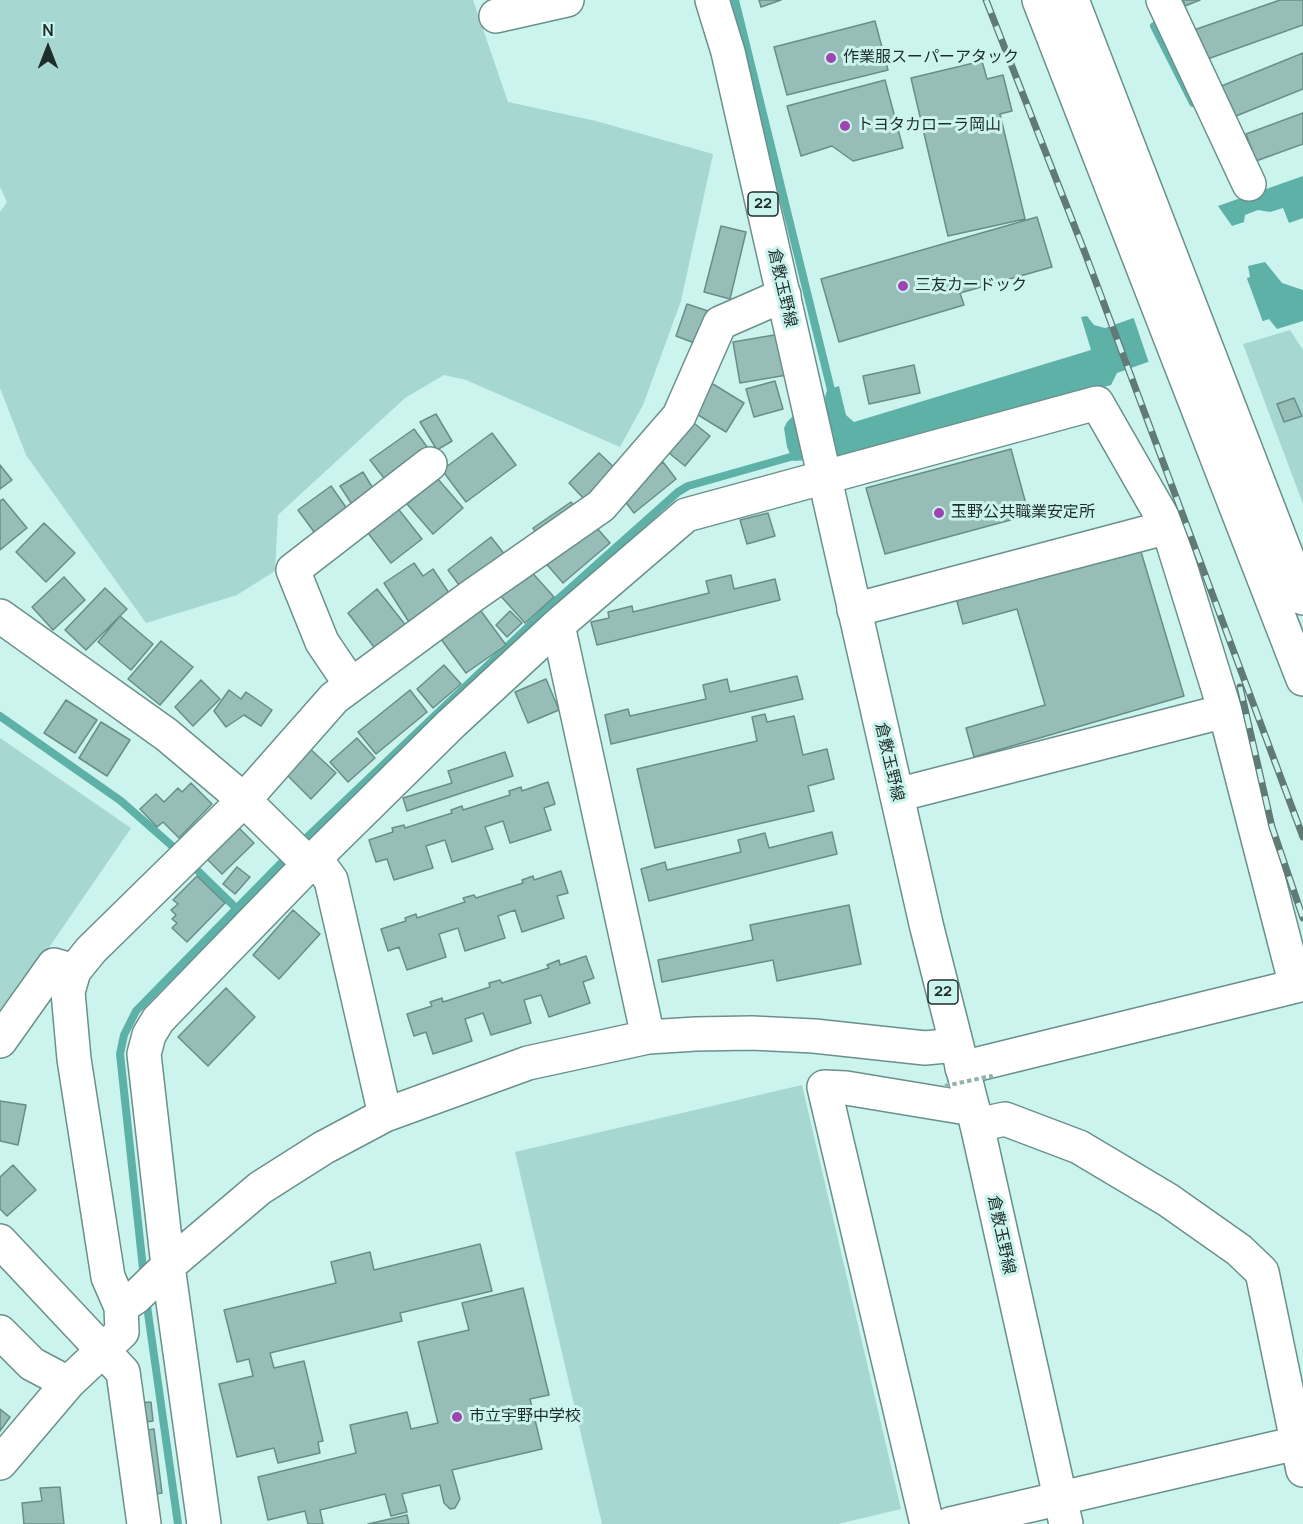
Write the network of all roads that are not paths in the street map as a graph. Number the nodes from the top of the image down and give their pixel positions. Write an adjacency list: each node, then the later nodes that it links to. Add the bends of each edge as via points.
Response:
1 (567, 0): 6 (street)
2 (712, 0): 8 (street, 倉敷玉野線 / 22, via 728,52)
3 (1039, 0): 9 (street)
4 (1072, 0): 9 (street)
5 (1163, 0): 7 (street)
6 (496, 16)
7 (1249, 184)
8 (784, 295): 12 (street, 倉敷玉野線 / 22); 19 (street, via 720,323 679,416 602,506)
9 (1173, 302): 10 (street)
10 (1190, 348): 14 (street); 18 (street)
11 (430, 464): 19 (street, via 293,570 322,642)
12 (822, 468): 13 (street, via 1097,403); 15 (street, 倉敷玉野線 / 22); 17 (street, via 686,515)
13 (1168, 527): 15 (street); 20 (street)
14 (1303, 598)
15 (854, 610): 21 (street, 倉敷玉野線 / 22)
16 (0, 616): 22 (street, via 167,735)
17 (558, 625): 23 (street); 25 (street)
18 (1303, 679)
19 (351, 685): 22 (street, via 334,698)
20 (1225, 711): 21 (street); 27 (street, via 1296,986)
21 (897, 795): 27 (street, 倉敷玉野線 / 22)
22 (244, 800): 23 (street); 24 (street)
23 (303, 855): 28 (street, via 331,880); 31 (street, via 148,1035 144,1054)
24 (74, 970): 26 (street, via 54,965); 31 (street, via 68,992 74,1059 108,1277)
25 (648, 1037): 27 (street, via 753,1033 925,1048); 28 (street, via 528,1063)
26 (0, 1041)
27 (954, 1066): 29 (street, 倉敷玉野線 / 22)
28 (385, 1115): 31 (street, via 260,1188)
29 (975, 1117): 35 (street, via 1005,1119 1079,1147 1168,1200 1239,1250 1262,1272); 37 (street, 倉敷玉野線 / 22); 40 (street, via 846,1088 824,1087)
30 (0, 1241): 33 (street)
31 (144, 1288): 33 (street, via 122,1332); 39 (street)
32 (0, 1332): 34 (street, via 32,1364)
33 (103, 1352): 34 (street); 38 (street, via 123,1372)
34 (68, 1383): 36 (street)
35 (1300, 1456): 37 (street)
36 (0, 1463)
37 (1063, 1511): 41 (street)
38 (144, 1524)
39 (204, 1524)
40 (927, 1524)
41 (950, 1524)

